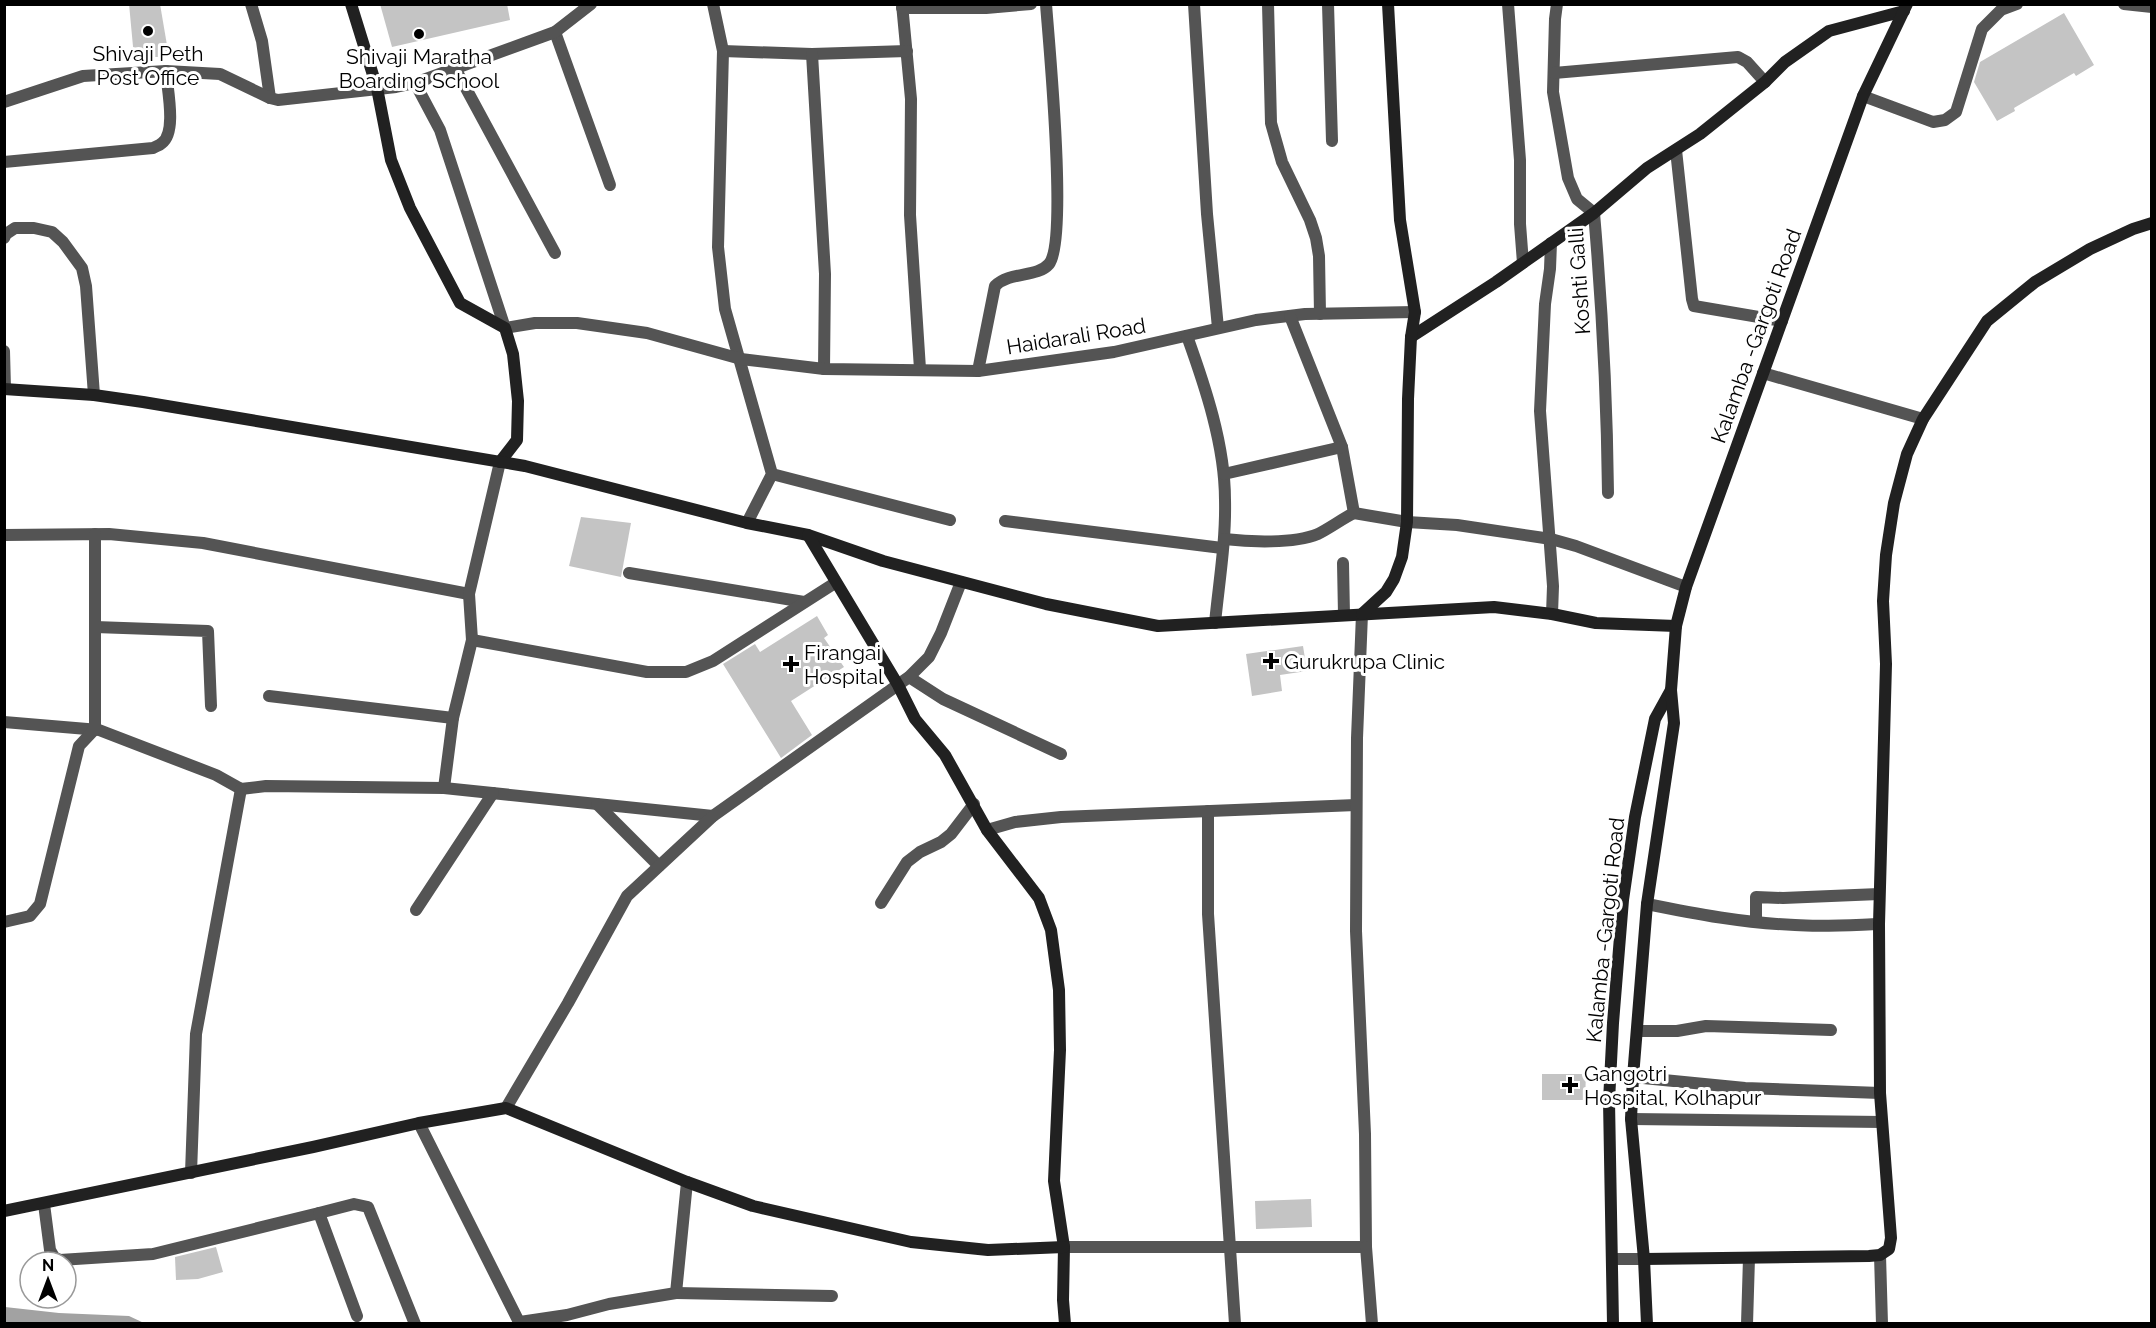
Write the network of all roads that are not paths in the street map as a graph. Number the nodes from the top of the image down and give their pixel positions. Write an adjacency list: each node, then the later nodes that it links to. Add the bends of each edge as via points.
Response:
1 (251, 4): 30 (street, via 262,41)
2 (351, 4): 28 (street)
3 (591, 4): 19 (street)
4 (713, 4): 20 (street)
5 (1031, 4): 15 (street)
6 (1046, 4): 54 (street, via 1054,102 1056,244 1047,266 1006,278 995,286)
7 (1194, 4): 47 (street)
8 (1268, 4): 43 (street, via 1272,123 1282,162 1316,238)
9 (1328, 4): 32 (street)
10 (1388, 4): 42 (street, via 1400,220)
11 (1508, 4): 41 (street)
12 (1557, 4): 25 (street, Koshti Galli)
13 (2017, 4): 29 (street, via 2001,10 1982,29 1956,112 1946,120 1933,122)
14 (2124, 4): 17 (street)
15 (1007, 5): 16 (street)
16 (902, 6): 21 (street)
17 (2151, 7)
18 (1905, 8): 26 (street, via 1829,30); 29 (street, Kalamba -Gargoti Road)
19 (555, 32): 23 (street); 35 (street)
20 (723, 51): 22 (street); 51 (street, via 718,247 725,309)
21 (907, 51): 22 (street); 53 (street, via 911,99 910,215)
22 (812, 54): 52 (street, via 825,274)
23 (454, 68): 27 (street); 40 (street)
24 (166, 71): 30 (street, via 220,74); 31 (street, via 83,76); 34 (street, via 170,117 163,143 153,148)
25 (1554, 73): 26 (street, via 1738,57 1748,62); 36 (street, Koshti Galli, via 1553,92 1568,178 1577,199)
26 (1765, 82): 33 (street)
27 (415, 83): 28 (street); 46 (street, via 440,130)
28 (377, 88): 30 (street); 46 (street, via 391,160 410,208 460,303)
29 (1863, 96): 45 (street, Kalamba -Gargoti Road)
30 (270, 98)
31 (4, 102)
32 (1332, 141)
33 (1676, 150): 36 (street, via 1647,168); 45 (street, via 1694,306)
34 (4, 162)
35 (610, 185)
36 (1594, 213): 39 (street); 63 (street, Koshti Galli)
37 (2151, 223): 58 (street, via 2090,249 2007,303 1987,321)
38 (4, 238): 57 (street, via 15,228 52,232 82,268 87,286)
39 (1551, 243): 41 (street); 72 (street, via 1540,411)
40 (555, 253)
41 (1523, 263): 49 (street)
42 (1415, 312): 43 (street, Haidarali Road); 49 (street)
43 (1320, 314): 44 (street, Haidarali Road)
44 (1290, 316): 47 (street, Haidarali Road); 59 (street)
45 (1782, 321): 55 (street, Kalamba -Gargoti Road)
46 (505, 328): 51 (street, Haidarali Road, via 535,323 589,325 647,333); 60 (street, via 513,354 517,440)
47 (1218, 328): 48 (street, Haidarali Road)
48 (1187, 336): 54 (street, Haidarali Road, via 1113,352); 62 (street, via 1205,386)
49 (1411, 338): 67 (street)
50 (4, 351): 56 (street)
51 (741, 359): 52 (street, Haidarali Road); 61 (street)
52 (824, 369): 53 (street, Haidarali Road)
53 (920, 369): 54 (street, Haidarali Road)
54 (978, 371)
55 (1763, 373): 58 (street); 78 (street, Kalamba -Gargoti Road)
56 (5, 389): 57 (street)
57 (94, 395): 60 (street)
58 (1923, 419): 107 (street, via 1907,454 1886,555 1885,756)
59 (1342, 447): 62 (street); 64 (street)
60 (500, 462): 68 (street); 79 (street)
61 (772, 474): 65 (street); 68 (street)
62 (1224, 474): 73 (street)
63 (1608, 493)
64 (1354, 513): 67 (street); 73 (street, via 1316,534)
65 (950, 520)
66 (1005, 521): 73 (street)
67 (1407, 522): 72 (street); 81 (street, via 1394,579)
68 (747, 523): 71 (street)
69 (95, 534): 70 (street); 79 (street, via 203,543); 86 (street)
70 (4, 535)
71 (808, 535): 76 (street); 77 (street)
72 (1551, 539): 78 (street); 82 (street)
73 (1223, 543): 84 (street)
74 (1343, 563): 83 (street)
75 (630, 573): 80 (street)
76 (961, 582): 84 (street, via 1158,626); 88 (street, via 929,657)
77 (835, 583): 80 (street); 89 (street)
78 (1686, 587): 85 (street, Kalamba -Gargoti Road)
79 (470, 594): 87 (street)
80 (804, 602): 87 (street, via 713,661 686,672 647,672)
81 (1362, 614): 82 (street, via 1494,607); 83 (street); 102 (street)
82 (1552, 614): 85 (street, via 1596,623)
83 (1344, 615): 84 (street)
84 (1215, 622)
85 (1676, 626): 90 (street, Kalamba -Gargoti Road)
86 (95, 627): 92 (street, via 208,631); 95 (street)
87 (471, 640): 93 (street)
88 (909, 677): 89 (street); 96 (street, via 943,699)
89 (898, 685): 101 (street, via 915,719 945,754); 104 (street)
90 (1671, 690): 109 (street, Kalamba -Gargoti Road, via 1674,723); 132 (street, Kalamba -Gargoti Road, via 1654,719 1623,900 1609,1101)
91 (269, 696): 93 (street)
92 (211, 706)
93 (453, 718): 97 (street)
94 (4, 722): 95 (street)
95 (95, 729): 98 (street); 111 (street, via 79,746 40,904 30,916)
96 (1060, 754)
97 (444, 788): 98 (street); 99 (street)
98 (241, 789): 122 (street, via 196,1034)
99 (493, 793): 100 (street); 110 (street)
100 (597, 804): 104 (street); 106 (street)
101 (974, 804): 105 (street); 108 (street, via 951,834 907,862)
102 (1356, 805): 103 (street); 129 (street)
103 (1208, 811): 105 (street, via 1061,817 1015,822); 127 (street, via 1208,914)
104 (713, 816): 106 (street)
105 (987, 830): 128 (street, via 1039,898 1051,930 1059,990 1060,1050 1054,1182)
106 (659, 866): 118 (street, via 627,896)
107 (1879, 894): 112 (street, via 1755,897); 113 (street)
108 (881, 903)
109 (1647, 903): 112 (street); 115 (street, Kalamba -Gargoti Road)
110 (416, 910)
111 (4, 922)
112 (1755, 922): 113 (street)
113 (1879, 924): 117 (street)
114 (1831, 1030): 115 (street, via 1706,1026)
115 (1637, 1031): 116 (street, Kalamba -Gargoti Road)
116 (1633, 1077): 117 (street, via 1745,1088); 119 (street, Kalamba -Gargoti Road)
117 (1880, 1093): 120 (street)
118 (506, 1108): 121 (street); 123 (street)
119 (1631, 1119): 120 (street); 133 (street, Kalamba -Gargoti Road)
120 (1882, 1122): 130 (street, via 1891,1238 1889,1249)
121 (419, 1123): 122 (street); 138 (street)
122 (191, 1173): 124 (street)
123 (687, 1182): 128 (street, via 753,1206 912,1242 988,1250); 134 (street)
124 (44, 1204): 125 (street); 126 (street, via 50,1250 60,1260 153,1254)
125 (4, 1211)
126 (319, 1214): 136 (street); 137 (street, via 354,1204 368,1207)
127 (1231, 1246): 128 (street); 129 (street); 140 (street)
128 (1064, 1247): 139 (street)
129 (1366, 1247): 141 (street)
130 (1880, 1255): 131 (street); 145 (street)
131 (1749, 1258): 133 (street); 144 (street)
132 (1612, 1259): 133 (street); 142 (street, Kalamba -Gargoti Road)
133 (1644, 1259): 143 (street, Kalamba -Gargoti Road)
134 (676, 1293): 135 (street); 138 (street)
135 (832, 1296)
136 (357, 1316)
137 (416, 1323)
138 (520, 1323)
139 (1065, 1323)
140 (1235, 1323)
141 (1372, 1323)
142 (1613, 1323)
143 (1647, 1323)
144 (1747, 1323)
145 (1882, 1323)

